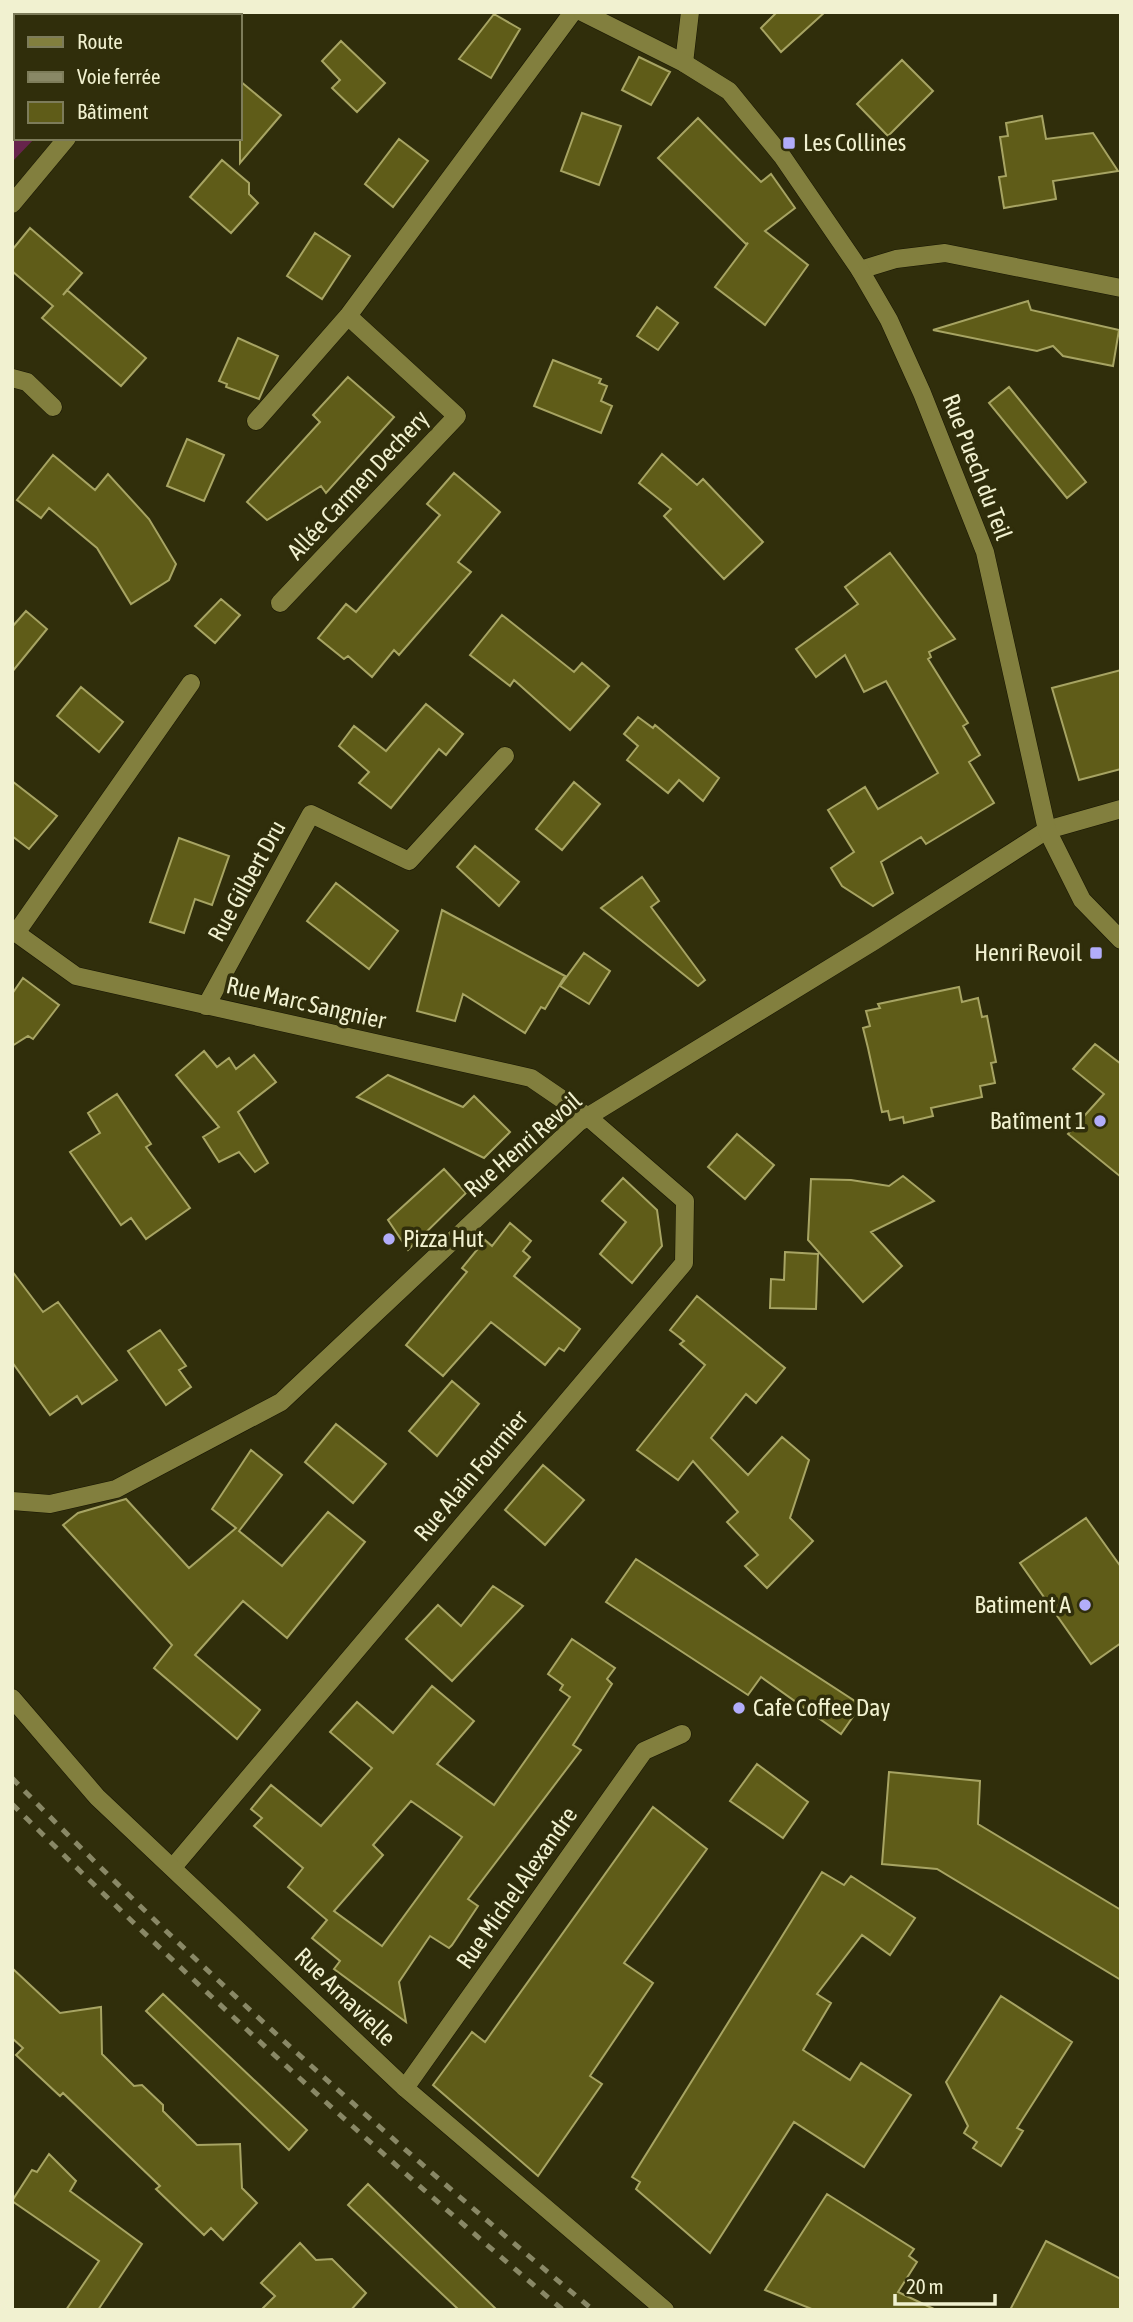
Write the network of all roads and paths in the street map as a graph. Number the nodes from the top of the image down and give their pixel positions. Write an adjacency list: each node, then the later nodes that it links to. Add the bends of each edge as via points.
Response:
1 (573, 12): 9 (street)
2 (582, 12): 4 (street, Rue Puech du Teil)
3 (690, 12): 4 (street)
4 (684, 63): 7 (street, Rue Puech du Teil, via 729,91 782,156)
5 (65, 140): 6 (street)
6 (12, 204)
7 (860, 270): 8 (street, via 896,259 945,253); 17 (street, Rue Puech du Teil, via 905,356 985,552)
8 (1121, 288)
9 (348, 316): 12 (street); 13 (street, Allée Carmen Dechery, via 457,416)
10 (12, 378): 11 (street, via 27,382)
11 (53, 407)
12 (256, 421)
13 (281, 603)
14 (191, 683): 18 (street, Rue Marc Sangnier)
15 (505, 756): 20 (street, Rue Gilbert Dru, via 409,861 311,814)
16 (1121, 809): 17 (street, Rue Henri Revoil)
17 (1047, 830): 19 (street, Rue Puech du Teil, via 1082,900); 21 (street, Rue Henri Revoil)
18 (14, 931): 20 (street, Rue Marc Sangnier, via 76,976)
19 (1121, 940)
20 (206, 1006): 21 (street, Rue Marc Sangnier, via 531,1078)
21 (588, 1117): 22 (street, Rue Henri Revoil, via 281,1402 116,1489 50,1504); 25 (street, Rue Alain Fournier, via 685,1201 684,1263)
22 (12, 1501)
23 (12, 1698): 25 (street, Rue Arnavielle, via 97,1797)
24 (682, 1734): 26 (street, Rue Michel Alexandre, via 644,1751)
25 (174, 1866): 26 (street, Rue Arnavielle)
26 (405, 2088): 27 (street, Rue Arnavielle)
27 (665, 2310)

